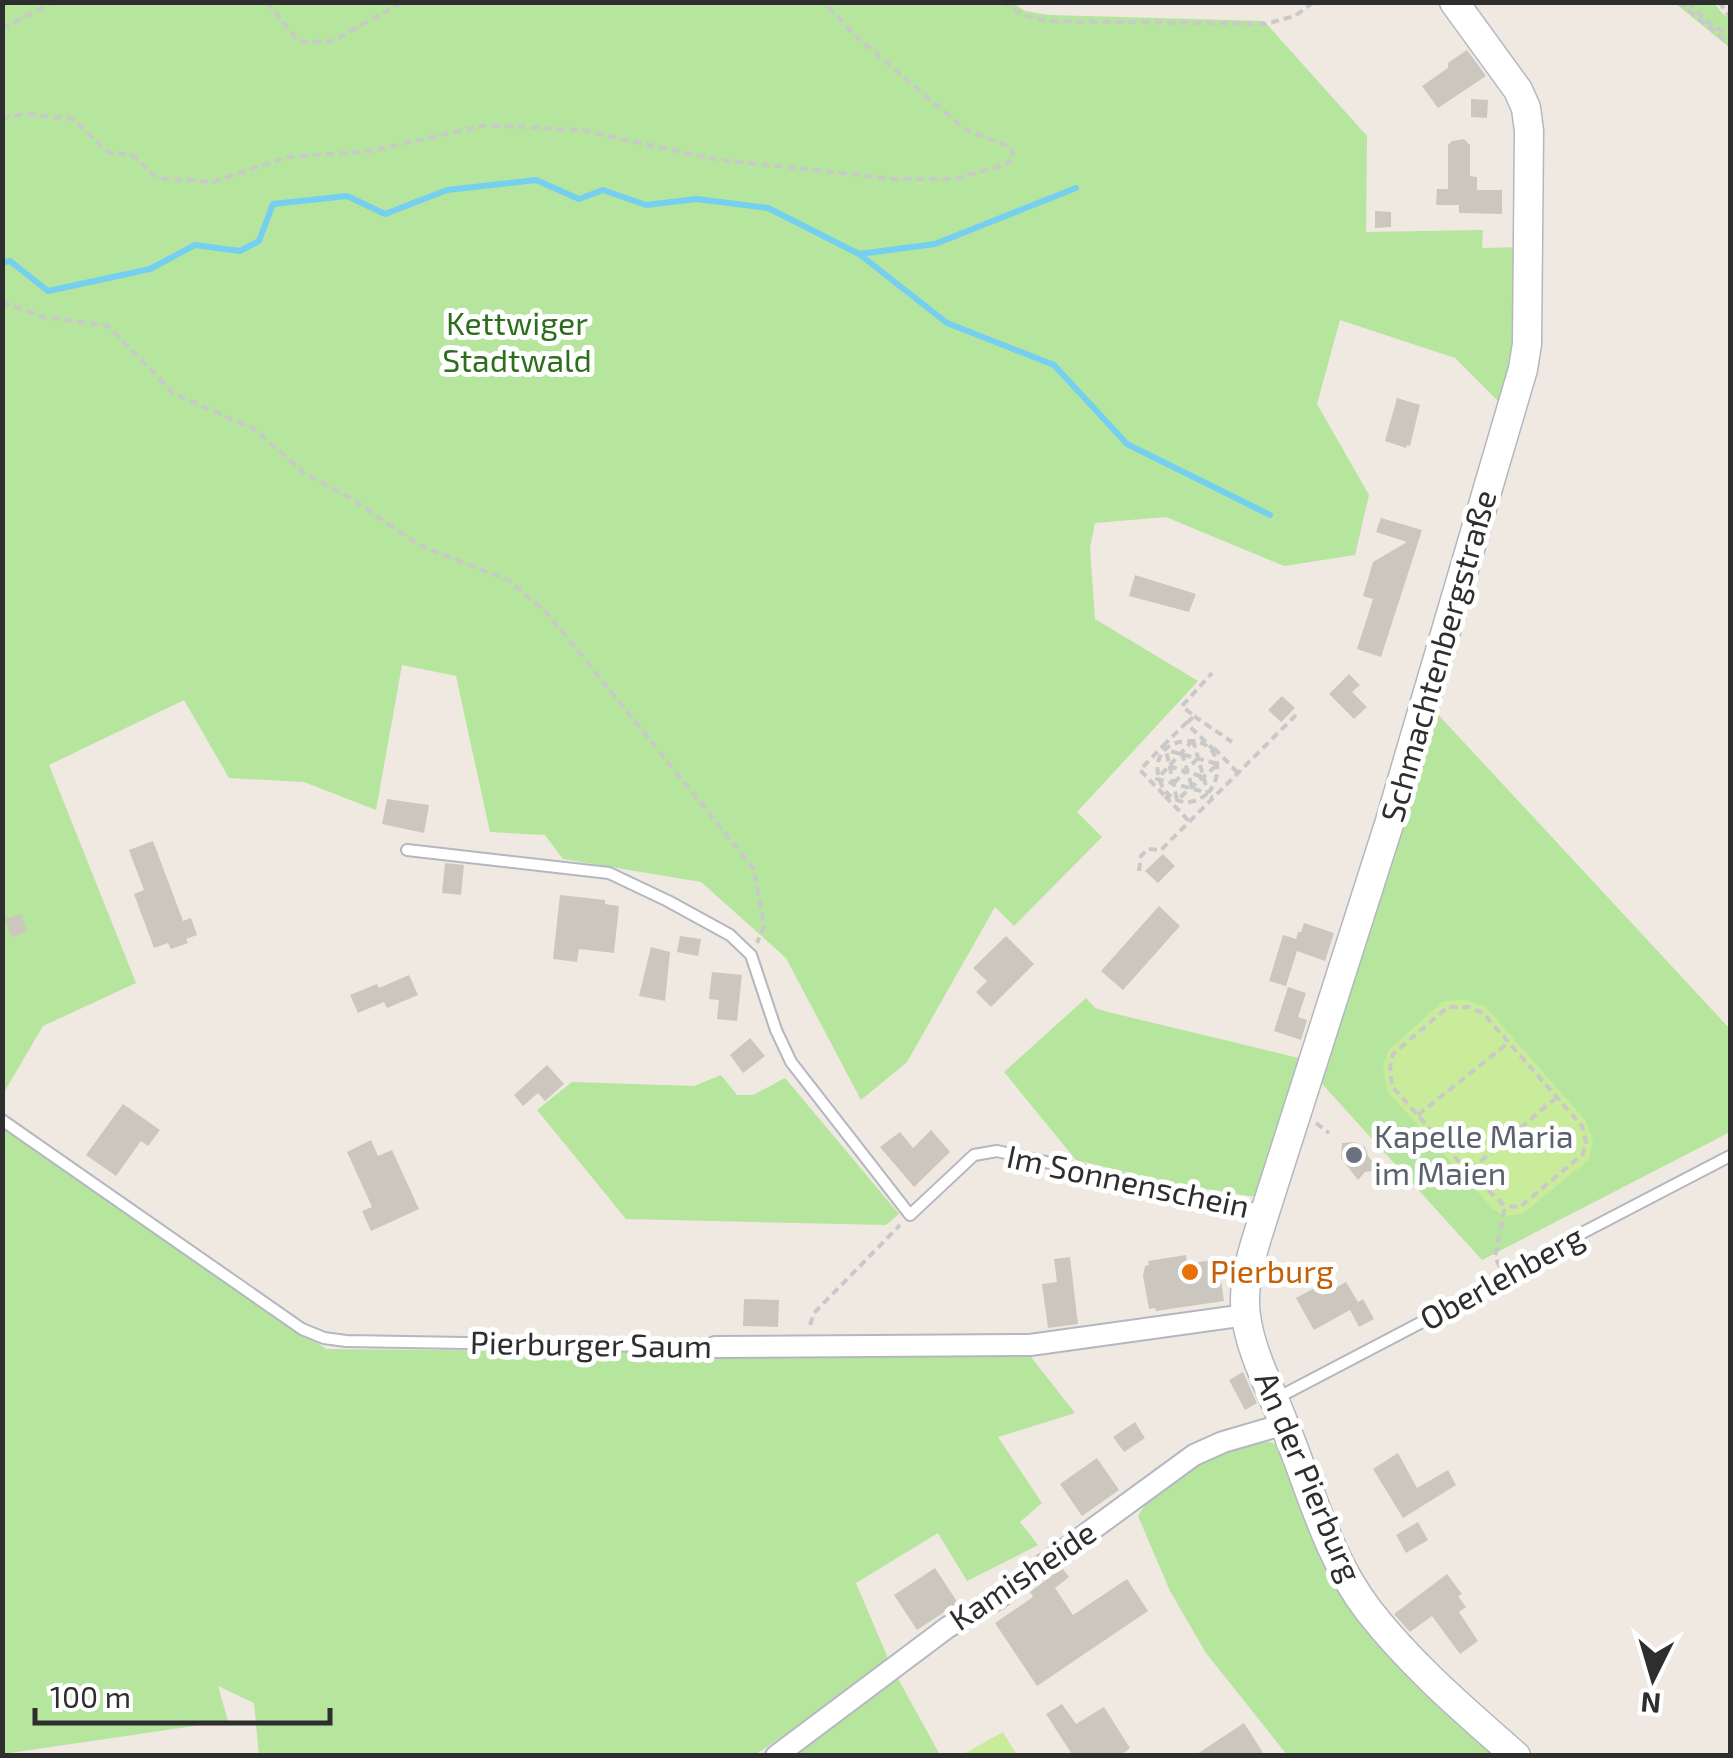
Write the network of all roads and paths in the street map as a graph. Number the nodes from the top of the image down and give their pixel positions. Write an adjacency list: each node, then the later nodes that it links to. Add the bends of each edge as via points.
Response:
1 (54, 2): 13 (path)
2 (266, 2): 3 (path, via 298,42 333,41)
3 (402, 2)
4 (823, 2): 16 (path, via 966,130 1010,147 1014,158 953,179 895,179 714,159 580,130 486,125 371,151 288,158 213,182 157,178 132,155 108,152 73,118)
5 (1003, 2): 6 (path, via 1047,21 1265,24)
6 (1314, 2)
7 (1454, 2): 50 (street, Schmachtenbergstraße, via 1526,108 1523,370 1390,822)
8 (1678, 2): 15 (path)
9 (1688, 2): 14 (path)
10 (1719, 2): 11 (path)
11 (1729, 14): 12 (path)
12 (1730, 26)
13 (2, 29)
14 (1730, 35)
15 (1730, 44)
16 (2, 118)
17 (2, 302): 42 (path, via 108,326 173,392 254,430 304,473 419,545 510,581 549,614 754,869 764,926)
18 (1212, 673): 20 (path, via 1182,706)
19 (1299, 712): 31 (path)
20 (1194, 716): 21 (path); 23 (path)
21 (1186, 724): 24 (path); 25 (path)
22 (1194, 740): 24 (path); 25 (path); 26 (path); 27 (path)
23 (1232, 742)
24 (1165, 748): 26 (path); 29 (path); 33 (path); 36 (path, via 1140,770)
25 (1212, 749): 28 (path); 31 (path)
26 (1182, 753): 27 (path); 29 (path); 30 (path)
27 (1198, 758): 28 (path); 30 (path); 32 (path)
28 (1218, 764): 32 (path); 37 (path)
29 (1170, 766): 30 (path); 33 (path); 34 (path)
30 (1187, 772): 32 (path); 34 (path); 35 (path)
31 (1238, 773): 37 (path)
32 (1204, 777): 35 (path); 37 (path)
33 (1158, 779): 34 (path); 36 (path)
34 (1174, 783): 35 (path); 38 (path)
35 (1192, 787): 37 (path); 38 (path)
36 (1165, 794): 38 (path); 39 (path)
37 (1210, 796): 38 (path); 39 (path)
38 (1177, 800)
39 (1189, 821): 41 (path, via 1161,850 1148,849)
40 (408, 850): 42 (lane, via 609,873 730,935)
41 (1139, 871)
42 (751, 955): 51 (lane, via 791,1062)
43 (1509, 1042): 44 (path); 45 (path); 45 (path, via 1483,1013 1448,1006 1393,1054 1392,1086)
44 (1558, 1098): 48 (path); 49 (path, via 1582,1126 1583,1154 1520,1206)
45 (1418, 1115): 48 (path)
46 (2, 1120): 55 (lane, Pierburger Saum, via 324,1338)
47 (1730, 1156): 52 (lane, Oberlehberg)
48 (1468, 1172): 49 (path)
49 (1505, 1206): 52 (path, via 1494,1257)
50 (1265, 1212): 51 (lane, Im Sonnenschein, via 997,1151 974,1155); 53 (street, Schmachtenbergstraße, via 1248,1266)
51 (910, 1215): 54 (path, via 814,1313)
52 (1506, 1278): 56 (lane, Oberlehberg)
53 (1246, 1315): 54 (street, Pierburger Saum, via 1030,1345); 56 (street, An der Pierburg)
54 (803, 1345): 55 (street, Pierburger Saum)
55 (715, 1347)
56 (1279, 1412): 57 (street, Kamisheide, via 1194,1455); 58 (street, An der Pierburg, via 1341,1566 1366,1608 1412,1663)
57 (776, 1756)
58 (1516, 1756)

